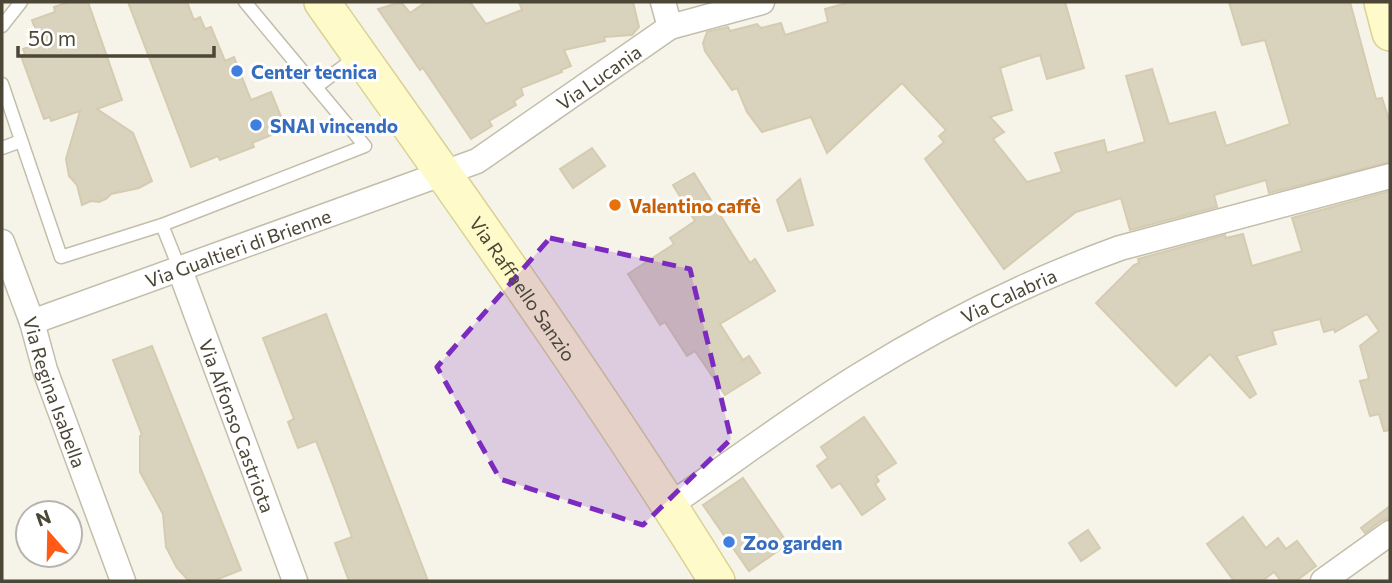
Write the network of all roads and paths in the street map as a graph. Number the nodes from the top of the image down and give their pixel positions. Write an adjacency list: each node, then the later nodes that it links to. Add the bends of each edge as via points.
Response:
1 (20, 2): 7 (lane)
2 (245, 2): 12 (lane)
3 (322, 2): 10 (street, Via Raffaello Sanzio)
4 (663, 2): 8 (street)
5 (762, 2): 8 (street, Via Lucania)
6 (1382, 2): 9 (street)
7 (2, 26)
8 (670, 27): 15 (street, Via Lucania, via 477,160)
9 (1390, 33)
10 (359, 55): 12 (lane); 15 (street, Via Raffaello Sanzio)
11 (2, 84): 13 (lane)
12 (316, 87): 17 (lane, via 365,146)
13 (21, 141): 14 (lane); 17 (lane, via 61,257)
14 (2, 148)
15 (444, 174): 19 (street, Via Gualtieri di Brienne); 21 (street, Via Raffaello Sanzio)
16 (1390, 176): 21 (street, Via Calabria, via 1119,248 1002,298 858,376)
17 (162, 225): 19 (lane)
18 (2, 242): 20 (street, Via Regina Isabella)
19 (180, 270): 20 (street, Via Gualtieri di Brienne); 24 (street, Via Alfonso Castriota)
20 (32, 322): 23 (street, Via Regina Isabella, via 45,370)
21 (670, 505): 25 (street, Via Raffaello Sanzio)
22 (1390, 533): 26 (street)
23 (123, 581)
24 (295, 581)
25 (717, 581)
26 (1323, 581)

